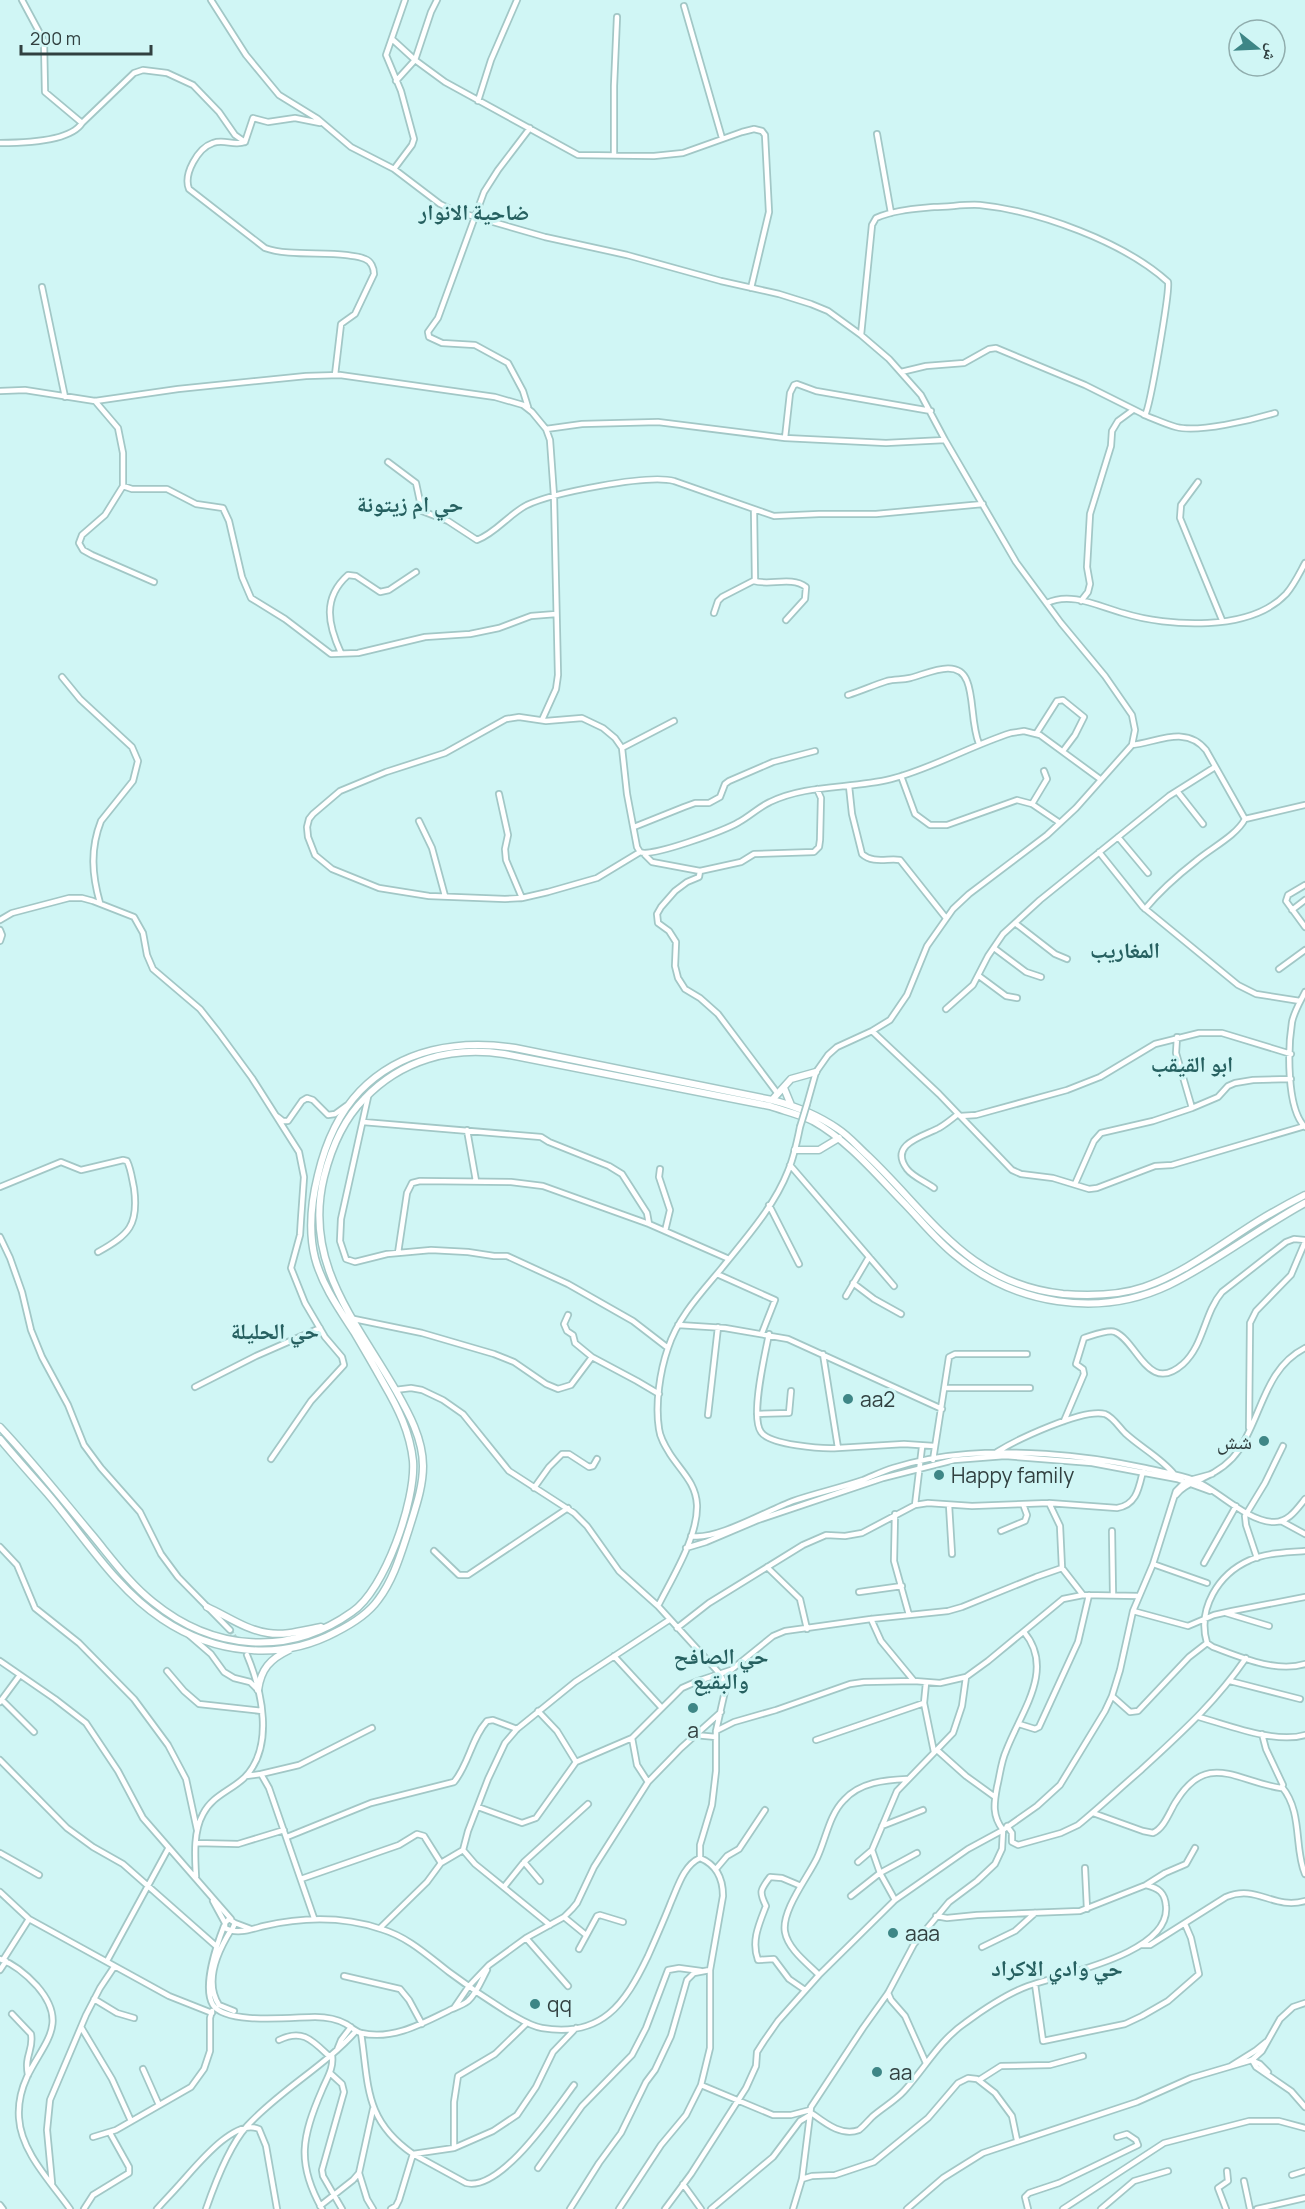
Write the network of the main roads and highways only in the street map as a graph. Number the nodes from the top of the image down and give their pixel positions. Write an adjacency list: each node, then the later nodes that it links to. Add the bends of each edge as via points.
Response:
1 (816, 1072): 2 (main road, via 796,1076)
2 (784, 1088): 3 (main road); 4 (main road)
3 (772, 1100): 4 (main road); 16 (main road, via 480,1044 434,1050 397,1063 363,1088 337,1123 319,1169 311,1207 311,1235 316,1261 330,1293 398,1407 408,1434 412,1484)
4 (791, 1105): 9 (main road, via 845,1134 949,1242 974,1261 1016,1283 1053,1293 1110,1294 1145,1287 1195,1262)
5 (825, 1129): 6 (main road); 7 (main road); 17 (main road, via 770,1106 477,1050 410,1064 368,1094 350,1115 338,1138 322,1186 320,1244 327,1269 415,1428 422,1479)
6 (839, 1138): 7 (main road); 11 (main road, via 963,1262 1005,1287 1062,1302 1108,1302 1155,1290)
7 (826, 1145): 8 (main road, via 814,1151)
8 (795, 1150)
9 (1305, 1195)
10 (1305, 1203): 11 (main road)
11 (1302, 1208)
12 (0, 1426): 14 (main road)
13 (0, 1439): 15 (main road)
14 (53, 1486): 15 (main road); 19 (main road, via 141,1591 185,1623 220,1637 259,1644 293,1640)
15 (46, 1492): 20 (main road, via 135,1597 161,1619 219,1646 253,1651)
16 (402, 1521): 17 (main road); 19 (main road, via 385,1571 370,1596)
17 (410, 1525): 20 (main road, via 395,1570 378,1601 344,1628)
18 (207, 1607): 19 (main road, via 270,1634)
19 (330, 1626)
20 (303, 1645): 21 (main road, via 265,1666 256,1676)
21 (258, 1690)

